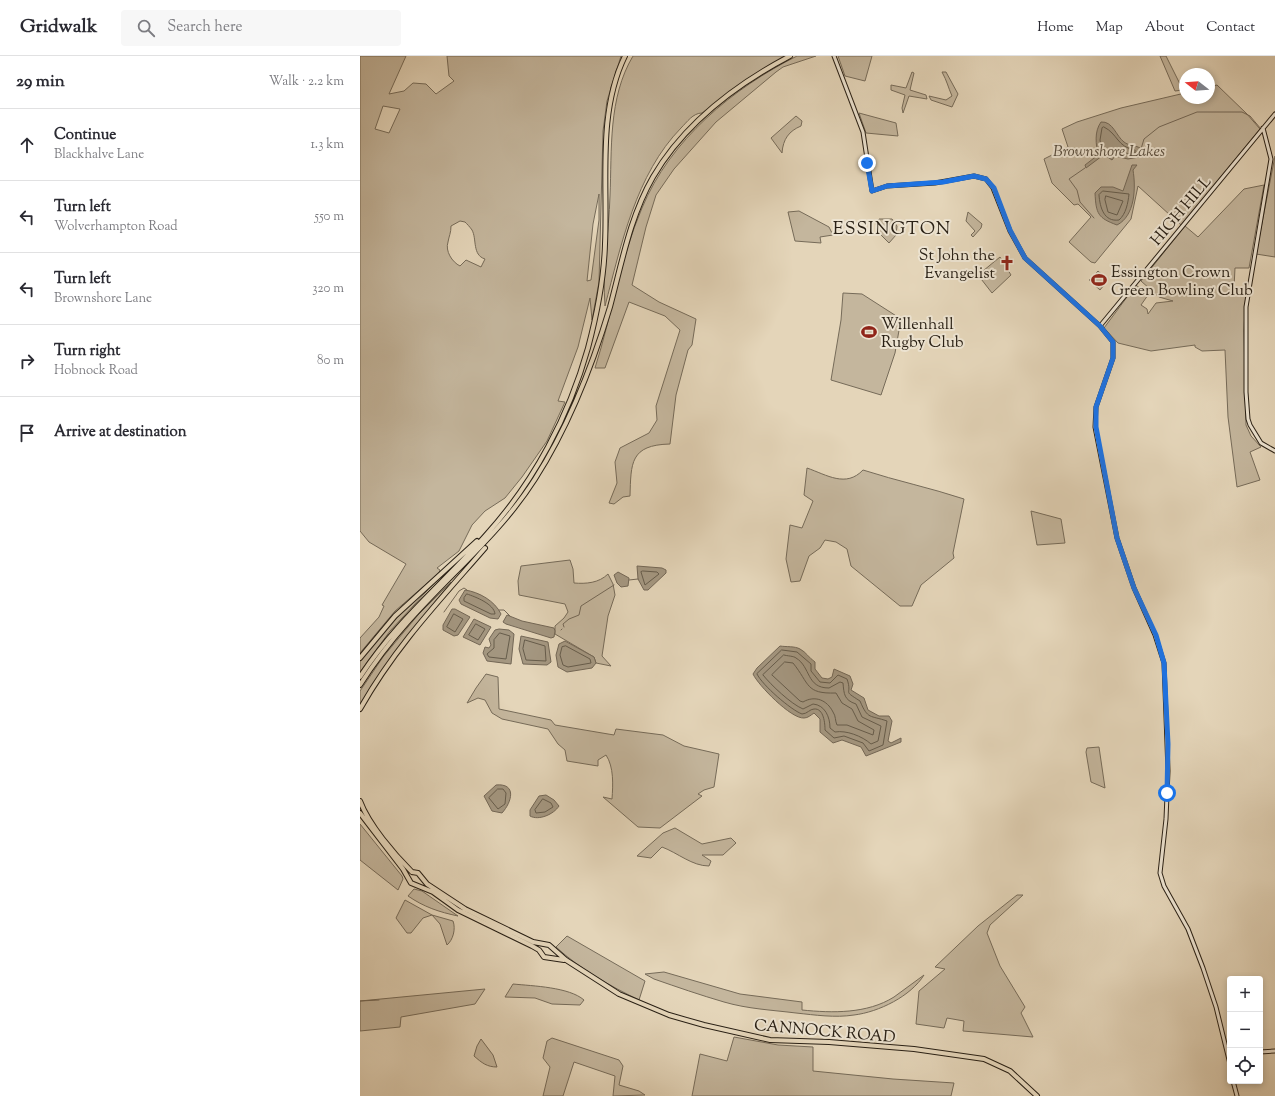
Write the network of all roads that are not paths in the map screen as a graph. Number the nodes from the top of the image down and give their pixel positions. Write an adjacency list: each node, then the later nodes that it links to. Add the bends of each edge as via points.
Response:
1 (625, 56): 8 (highway, via 609,111 605,245 594,324 576,383 557,430 524,486)
2 (790, 56): 9 (highway, via 750,80 701,118 672,149 653,176 635,215 610,306 584,385 536,478)
3 (834, 56): 6 (main road, via 863,132 872,191 887,186 978,176 990,182 1025,258)
4 (1275, 114): 5 (main road, HIGH HILL)
5 (1263, 128): 6 (main road, HIGH HILL); 7 (main road, via 1271,159 1246,307 1246,392 1250,425 1261,443)
6 (1100, 326): 25 (main road, via 1112,339 1114,353 1098,401 1096,427 1117,538 1134,588 1156,635 1164,663 1168,771 1161,878 1185,922 1201,962)
7 (1275, 451)
8 (505, 512): 10 (highway, via 469,549 395,616); 11 (highway, via 474,548 403,620)
9 (504, 522): 12 (highway, via 407,623); 13 (highway, via 413,630)
10 (360, 658)
11 (360, 676)
12 (360, 685)
13 (360, 709)
14 (360, 801): 16 (highway, via 378,830)
15 (360, 813): 17 (highway)
16 (412, 872): 17 (highway); 18 (highway, via 418,873)
17 (408, 878): 19 (highway)
18 (420, 878): 19 (highway); 20 (highway, via 465,909)
19 (415, 884): 22 (highway, via 433,892 480,922)
20 (544, 945): 21 (highway, via 549,945); 22 (highway)
21 (553, 950): 23 (highway); 24 (highway, CANNOCK ROAD)
22 (540, 952): 23 (highway, via 543,957)
23 (548, 958): 24 (highway, CANNOCK ROAD)
24 (566, 960): 29 (highway, CANNOCK ROAD, via 619,994 685,1020 770,1040 833,1042 925,1050 984,1059 1010,1071)
25 (1227, 1048)
26 (1275, 1051): 27 (main road)
27 (1263, 1052)
28 (1234, 1084): 30 (main road)
29 (1037, 1096)
30 (1237, 1096)

